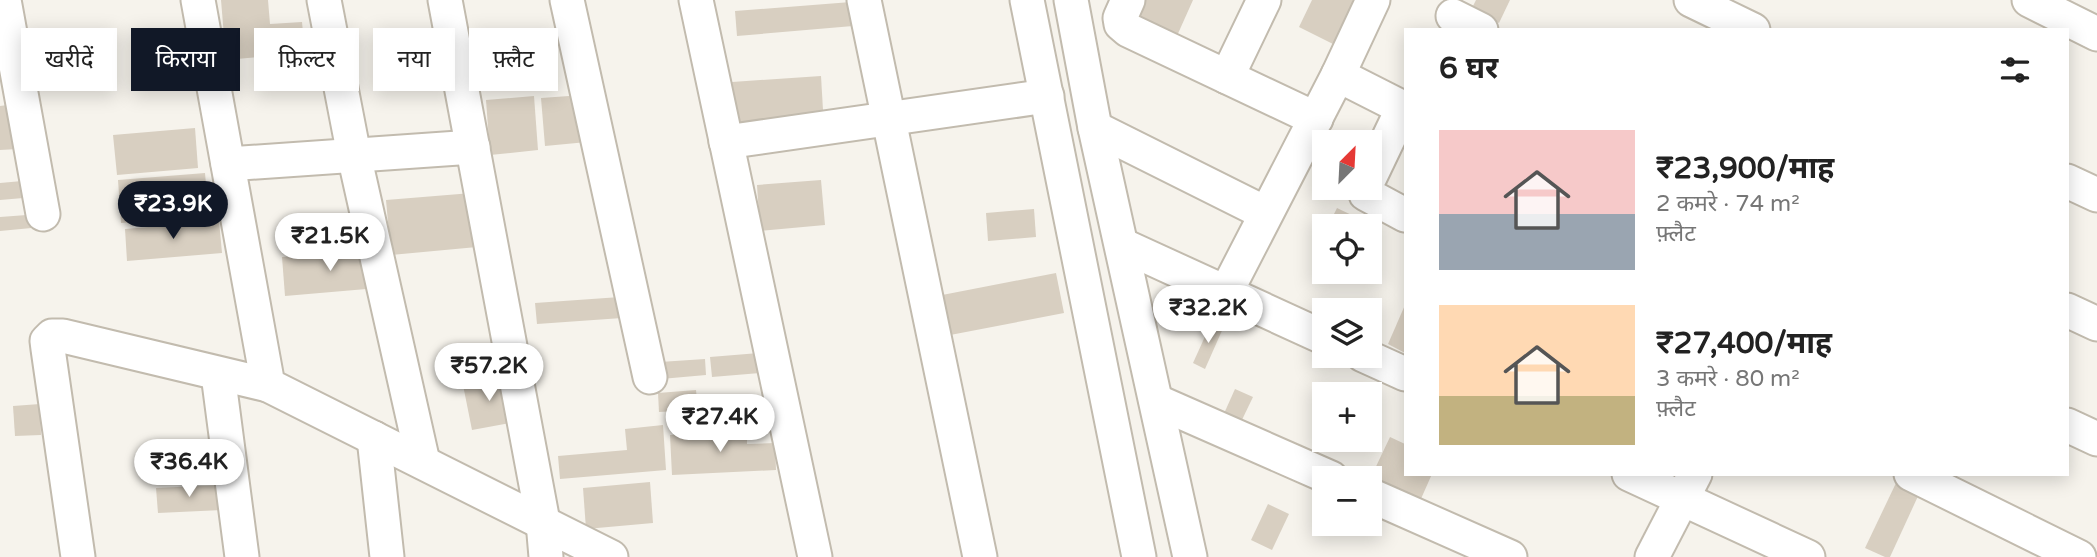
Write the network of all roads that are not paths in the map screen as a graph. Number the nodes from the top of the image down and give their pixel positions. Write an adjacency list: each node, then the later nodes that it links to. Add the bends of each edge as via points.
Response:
1 (4, 0): 33 (street)
2 (198, 0): 28 (street)
3 (324, 0): 27 (street)
4 (445, 0): 25 (street)
5 (567, 0): 43 (street)
6 (696, 0): 24 (street)
7 (864, 0): 21 (street)
8 (1027, 0): 19 (street)
9 (1071, 0): 23 (street)
10 (1128, 0): 18 (street, via 1121,24 1128,30)
11 (1264, 0): 18 (street)
12 (1373, 0): 17 (street)
13 (1691, 0): 15 (street)
14 (2044, 3): 16 (street)
15 (1749, 28)
16 (2097, 34)
17 (1338, 75): 20 (street); 22 (street)
18 (1227, 77): 22 (street)
19 (1047, 96): 21 (street); 63 (street)
20 (1404, 108): 26 (street)
21 (889, 118): 24 (street); 62 (street)
22 (1316, 118): 32 (street)
23 (1095, 128): 32 (street); 35 (street)
24 (726, 142): 61 (street)
25 (473, 147): 27 (street); 55 (street)
26 (1382, 153)
27 (354, 155): 28 (street); 49 (street)
28 (228, 164): 44 (street)
29 (2069, 182): 30 (street)
30 (2097, 195)
31 (1377, 200): 34 (street)
32 (1265, 213): 36 (street)
33 (43, 214)
34 (1404, 214)
35 (1122, 245): 36 (street); 45 (street)
36 (1226, 294): 39 (street)
37 (2069, 311): 38 (street)
38 (2097, 324)
39 (1312, 332)
40 (1382, 364): 42 (street)
41 (218, 374): 44 (street); 56 (street, via 63,336 47,341); 57 (street)
42 (1404, 374)
43 (650, 377)
44 (268, 385): 47 (street)
45 (1156, 401): 50 (street); 64 (street)
46 (2069, 426): 48 (street)
47 (374, 438): 49 (street); 58 (street)
48 (2097, 439)
49 (423, 463): 55 (street)
50 (1312, 470)
51 (1639, 476): 53 (street)
52 (1915, 476): 68 (street)
53 (1689, 486): 66 (street); 67 (street)
54 (1382, 500): 65 (street)
55 (542, 523): 59 (street); 60 (street)
56 (78, 557)
57 (242, 557)
58 (387, 557)
59 (546, 557)
60 (611, 557)
61 (815, 557)
62 (979, 557)
63 (1139, 557)
64 (1190, 557)
65 (1510, 557)
66 (1652, 557)
67 (1808, 557)
68 (2079, 557)

